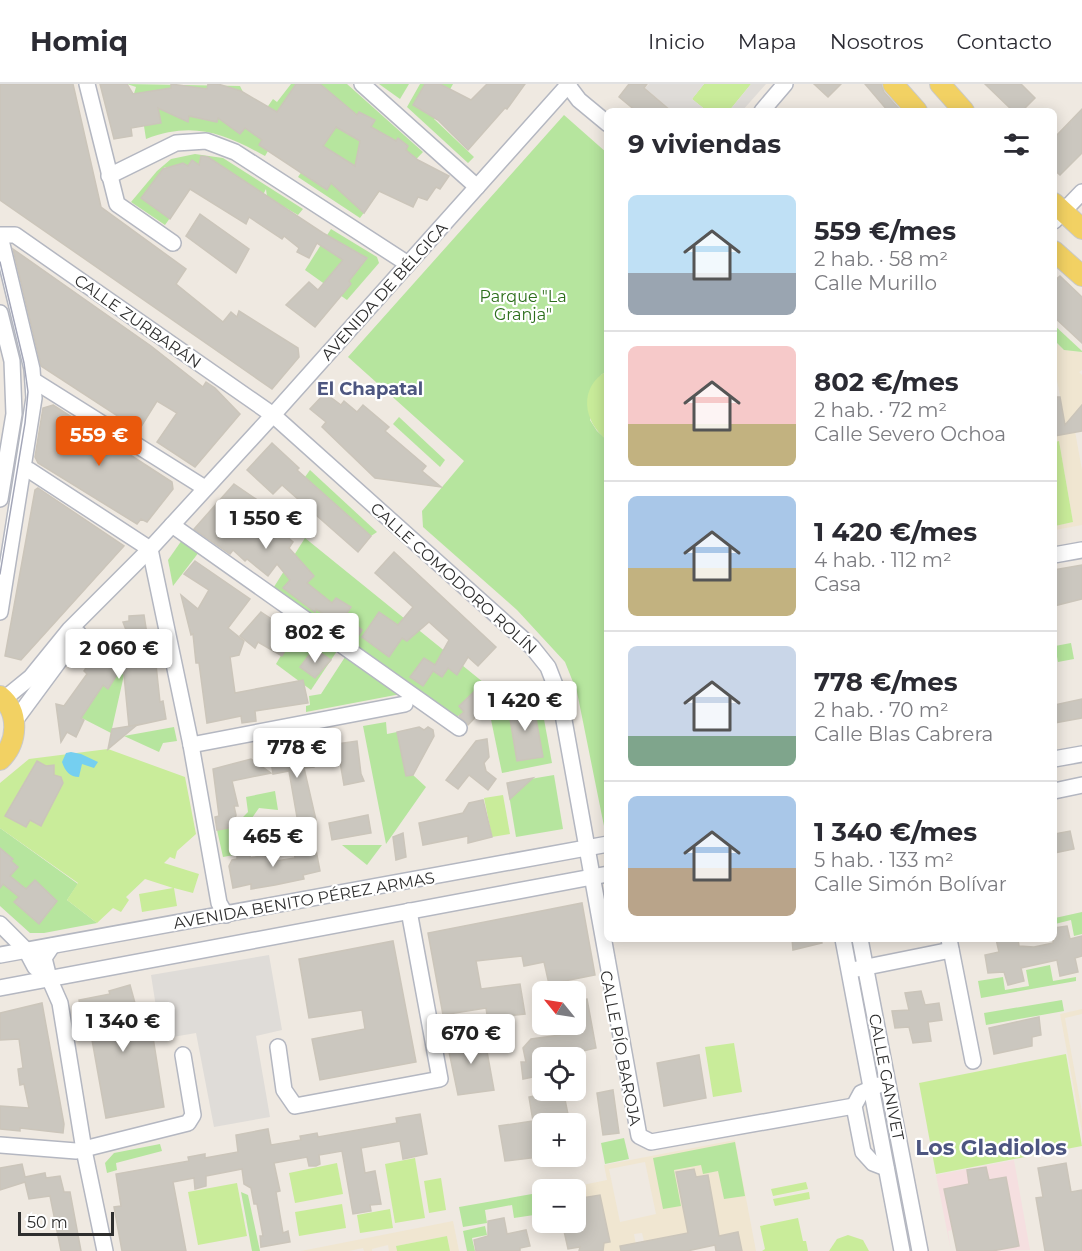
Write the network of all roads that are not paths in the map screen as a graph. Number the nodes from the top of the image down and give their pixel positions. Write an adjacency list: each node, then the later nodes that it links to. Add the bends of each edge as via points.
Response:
1 (87, 84): 11 (street)
2 (362, 84): 12 (street)
3 (568, 84): 10 (street, via 579,100); 12 (street, AVENIDA DE BÉLGICA)
4 (785, 84): 7 (street)
5 (893, 84): 8 (main road)
6 (940, 84): 9 (main road)
7 (765, 108)
8 (913, 108)
9 (961, 108)
10 (604, 121)
11 (109, 176): 17 (street, via 117,204); 19 (street, via 176,143 206,141 235,152)
12 (477, 187): 19 (street, AVENIDA DE BÉLGICA)
13 (1082, 192): 14 (street)
14 (1058, 212): 15 (main road)
15 (1082, 229)
16 (0, 235): 22 (street); 24 (street, CALLE ZURBARÁN, via 15,235)
17 (173, 243)
18 (1057, 254): 20 (main road)
19 (408, 264): 24 (street, AVENIDA DE BÉLGICA)
20 (1082, 276)
21 (0, 313): 23 (street)
22 (33, 380): 25 (street); 26 (street)
23 (7, 382): 27 (street, via 14,414)
24 (273, 415): 26 (street, AVENIDA DE BÉLGICA); 45 (street, CALLE COMODORO ROLÍN, via 532,647 548,667 560,698)
25 (24, 470): 29 (street); 33 (street)
26 (205, 488): 28 (street, AVENIDA DE BÉLGICA)
27 (0, 498)
28 (172, 525): 29 (street, AVENIDA DE BÉLGICA); 37 (street)
29 (150, 549): 32 (street, AVENIDA DE BÉLGICA); 38 (street)
30 (1082, 550): 31 (street)
31 (1057, 554)
32 (99, 600): 34 (street, AVENIDA DE BÉLGICA, via 31,677); 36 (street, AVENIDA DE BÉLGICA)
33 (0, 612)
34 (2, 697): 36 (main road)
35 (405, 704): 38 (street)
36 (15, 722): 41 (main road, via 10,748)
37 (459, 728)
38 (191, 745): 49 (street, via 219,903)
39 (1082, 754): 40 (street)
40 (1057, 758)
41 (0, 760)
42 (1082, 786): 43 (street)
43 (1057, 790)
44 (604, 844): 45 (street, AVENIDA BENITO PÉREZ ARMAS)
45 (587, 848): 47 (street, CALLE PÍO BAROJA); 49 (street, AVENIDA BENITO PÉREZ ARMAS)
46 (604, 875): 47 (street, AVENIDA BENITO PÉREZ ARMAS)
47 (590, 877): 48 (street, AVENIDA BENITO PÉREZ ARMAS); 68 (street, CALLE PÍO BAROJA, via 639,1136 651,1142)
48 (409, 911): 59 (street, AVENIDA BENITO PÉREZ ARMAS); 63 (street, via 440,1079 295,1106 284,1090)
49 (226, 915): 54 (street, AVENIDA BENITO PÉREZ ARMAS)
50 (0, 924): 55 (street)
51 (844, 942): 58 (street, CALLE GANIVET)
52 (861, 942): 57 (street, CALLE GANIVET)
53 (950, 944): 57 (street); 65 (street)
54 (52, 946): 55 (street, AVENIDA BENITO PÉREZ ARMAS); 60 (street, via 44,958)
55 (26, 950): 56 (street, AVENIDA BENITO PÉREZ ARMAS); 60 (street, via 35,967)
56 (0, 955)
57 (866, 967): 58 (street); 66 (street, CALLE GANIVET)
58 (849, 970): 67 (street, CALLE GANIVET)
59 (77, 972): 60 (street, AVENIDA BENITO PÉREZ ARMAS); 62 (street, via 63,989)
60 (49, 978): 61 (street, AVENIDA BENITO PÉREZ ARMAS); 62 (street)
61 (0, 987)
62 (60, 1003): 70 (street)
63 (278, 1047)
64 (183, 1055): 70 (street, via 193,1115 188,1123)
65 (973, 1060)
66 (888, 1083): 67 (street); 74 (street, CALLE GANIVET)
67 (871, 1086): 68 (street, via 861,1093); 71 (street, CALLE GANIVET)
68 (854, 1106): 71 (street, via 863,1152 873,1163)
69 (0, 1145): 70 (street)
70 (84, 1150): 72 (street)
71 (886, 1168): 73 (street, CALLE GANIVET)
72 (105, 1251)
73 (902, 1251)
74 (920, 1251)

